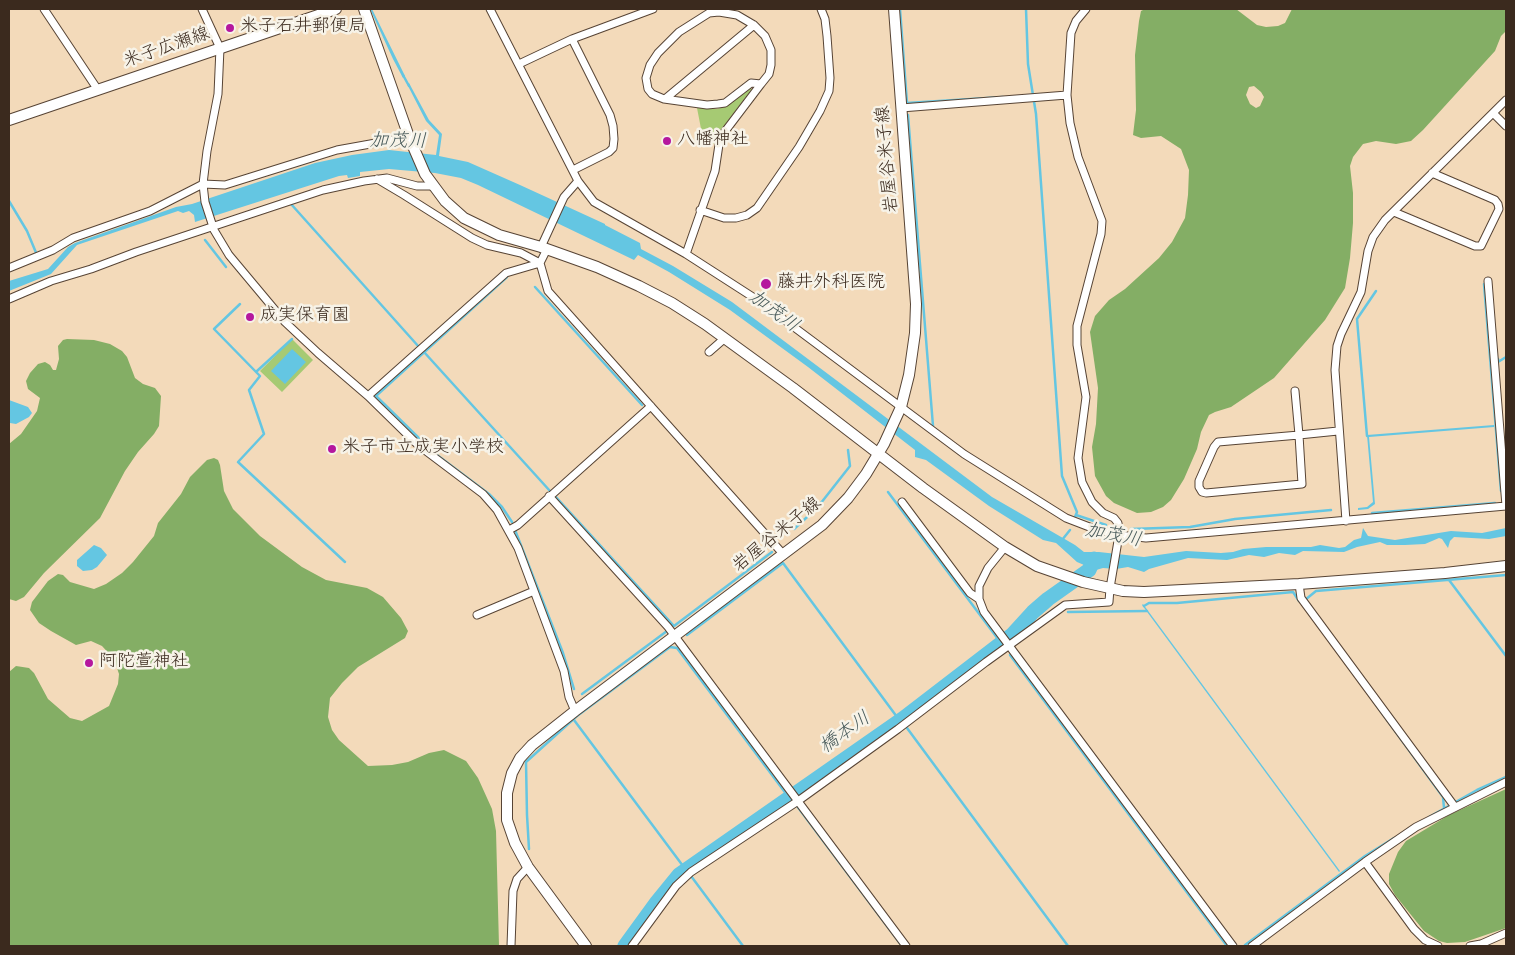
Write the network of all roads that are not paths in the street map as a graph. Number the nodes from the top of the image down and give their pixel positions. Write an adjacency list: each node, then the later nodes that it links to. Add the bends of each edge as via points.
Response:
1 (44, 9): 15 (street)
2 (202, 9): 12 (street)
3 (336, 9): 12 (main road, 米子広瀬線)
4 (364, 9): 23 (main road)
5 (490, 9): 13 (street)
6 (652, 9): 11 (street)
7 (821, 9): 30 (street, via 827,36 829,91 799,147 752,212 740,218 730,218)
8 (894, 9): 19 (main road, 岩屋谷米子線)
9 (1086, 9): 16 (street, via 1071,33)
10 (754, 25): 14 (street, via 765,36 772,57 769,74); 17 (street); 17 (street, via 737,15 719,12 709,14 678,32 654,58 646,78 652,94)
11 (572, 39): 13 (street); 24 (street, via 610,115 614,139 609,152)
12 (220, 48): 15 (main road, 米子広瀬線); 28 (street, via 218,94)
13 (520, 64): 24 (street)
14 (761, 84): 17 (street, via 751,83 725,103 707,105); 30 (street, via 720,138 715,171)
15 (98, 90): 21 (main road, 米子広瀬線)
16 (1067, 95): 19 (street); 53 (street, via 1078,157 1102,221 1076,334 1086,397 1078,458 1082,482 1089,497 1097,508 1118,523)
17 (665, 99)
18 (1506, 100): 20 (street)
19 (901, 108): 44 (main road, 岩屋谷米子線, via 916,304 909,375)
20 (1493, 113): 22 (street); 25 (street)
21 (9, 120)
22 (1506, 126)
23 (411, 140): 28 (street, via 337,150 225,185); 29 (main road, via 424,174)
24 (572, 170): 27 (street)
25 (1432, 173): 31 (street); 31 (street, via 1498,204 1484,243 1475,246)
26 (377, 180): 29 (street, via 387,178 417,186); 32 (street, via 323,190); 35 (street, via 472,238 521,253)
27 (578, 181): 33 (street, via 564,197); 34 (street, via 599,206)
28 (203, 184): 32 (street); 36 (street, via 150,210 73,238)
29 (433, 186): 33 (main road, via 445,202 464,218 499,235)
30 (700, 210): 34 (street)
31 (1394, 212): 45 (street, via 1373,237 1361,292 1337,346)
32 (212, 226): 38 (street, via 51,281); 42 (street, via 225,251 285,322)
33 (545, 245): 35 (street); 39 (main road, via 672,303)
34 (686, 254): 44 (street, via 759,301)
35 (540, 263): 42 (street, via 506,273); 43 (street, via 548,291)
36 (9, 268)
37 (1488, 281): 50 (street)
38 (9, 299)
39 (725, 338): 40 (street); 47 (main road)
40 (709, 352)
41 (1295, 391): 46 (street)
42 (368, 396): 52 (street, via 418,446 483,494)
43 (651, 406): 48 (street); 55 (street)
44 (900, 410): 47 (main road, 岩屋谷米子線); 53 (street, via 1066,518)
45 (1338, 431): 46 (street); 51 (street)
46 (1299, 435): 46 (street, via 1302,484 1206,493 1199,487 1218,442)
47 (878, 454): 54 (main road); 55 (main road, 岩屋谷米子線, via 848,498 822,525)
48 (549, 496): 52 (street); 62 (street)
49 (902, 502): 60 (street, via 970,593)
50 (1506, 506): 51 (street)
51 (1346, 521): 53 (street, via 1146,538)
52 (510, 530): 59 (street)
53 (1119, 535): 58 (street)
54 (1005, 547): 58 (main road, via 1061,576); 60 (street, via 979,586)
55 (784, 555): 62 (main road, 岩屋谷米子線)
56 (1506, 566): 57 (main road)
57 (1300, 584): 58 (main road, via 1144,592); 67 (street, via 1301,598)
58 (1110, 588): 63 (street, via 1109,602 1065,605)
59 (534, 591): 61 (street); 64 (street, via 564,671)
60 (979, 599): 63 (street, via 984,612)
61 (477, 615)
62 (674, 636): 64 (main road, 岩屋谷米子線); 66 (street)
63 (1007, 642): 66 (street); 75 (street)
64 (575, 711): 69 (main road, 岩屋谷米子線, via 532,745 512,773 507,793 507,820)
65 (1506, 782): 67 (street)
66 (795, 797): 73 (street, via 691,872 676,886); 74 (street)
67 (1455, 807): 68 (street, via 1416,827)
68 (1365, 862): 76 (street); 77 (street, via 1414,929 1425,940)
69 (528, 867): 71 (street, via 520,875 513,891); 72 (main road, 岩屋谷米子線)
70 (1506, 933): 78 (street)
71 (512, 946)
72 (586, 946)
73 (632, 946)
74 (906, 946)
75 (1233, 946)
76 (1252, 946)
77 (1438, 946)
78 (1470, 946)

